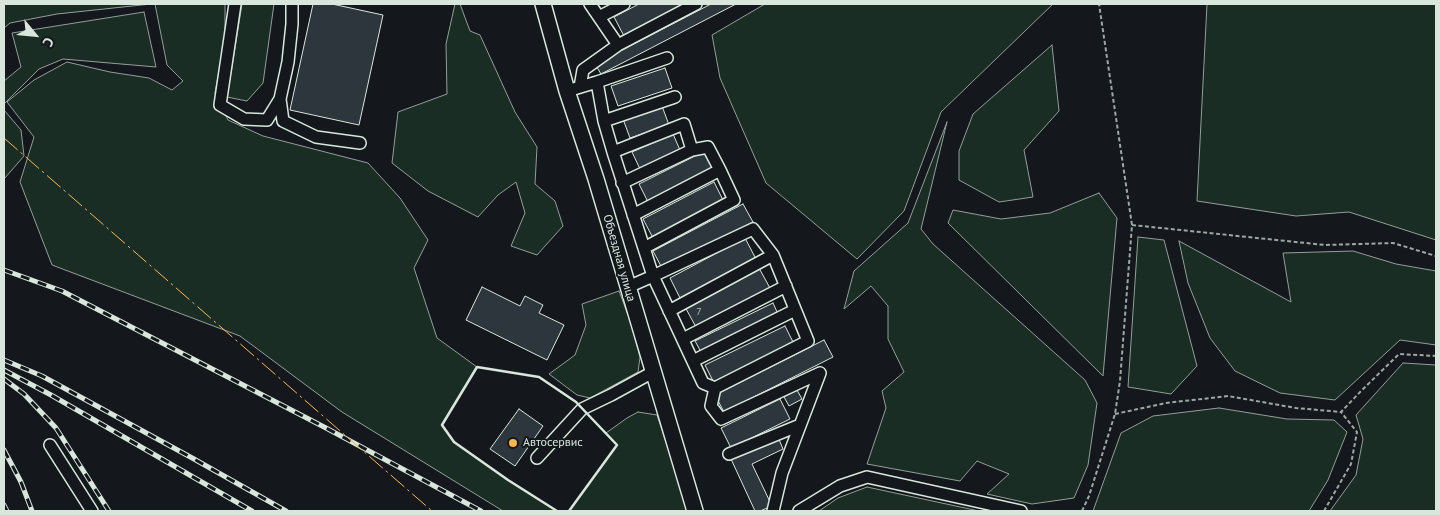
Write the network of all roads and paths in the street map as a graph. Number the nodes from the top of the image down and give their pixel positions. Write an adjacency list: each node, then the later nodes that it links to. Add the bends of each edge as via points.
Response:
1 (235, 4): 14 (lane, via 220,105 244,119 267,120)
2 (292, 4): 14 (lane, via 288,62)
3 (543, 4): 12 (main road, Объездная улица)
4 (590, 4): 8 (lane)
5 (624, 4): 8 (lane)
6 (696, 4): 9 (lane)
7 (1099, 4): 22 (path)
8 (599, 17): 9 (lane)
9 (618, 45): 12 (lane, via 583,70)
10 (667, 58): 11 (lane)
11 (597, 82): 12 (lane); 15 (lane)
12 (574, 89): 28 (main road, Объездная улица)
13 (675, 97): 15 (lane)
14 (280, 99): 16 (lane, via 283,121 316,138)
15 (604, 121): 18 (lane)
16 (360, 143)
17 (692, 150): 18 (lane, via 684,124); 19 (lane, via 708,147); 20 (lane)
18 (613, 152): 20 (lane)
19 (720, 170): 21 (lane); 23 (lane, via 734,200)
20 (622, 183): 21 (lane)
21 (633, 216): 23 (lane)
22 (1132, 225): 25 (path, via 1325,245 1393,243); 37 (path)
23 (644, 248): 26 (lane)
24 (773, 255): 26 (lane, via 753,229); 27 (lane); 30 (lane)
25 (1436, 256)
26 (653, 276): 28 (lane); 30 (lane)
27 (786, 286): 29 (lane); 31 (lane)
28 (628, 287): 34 (main road, Объездная улица)
29 (795, 310): 33 (lane); 35 (lane, via 808,341)
30 (669, 311): 31 (lane)
31 (683, 339): 33 (lane)
32 (1436, 356): 36 (path, via 1400,354)
33 (693, 361): 35 (lane, via 703,383)
34 (653, 372): 41 (lane, via 582,409); 43 (main road, Объездная улица)
35 (715, 388): 38 (lane, via 711,406 721,420 820,372)
36 (1341, 412): 37 (path, via 1228,396 1166,403); 48 (path, via 1357,432 1351,464)
37 (1115, 414): 47 (path)
38 (800, 425): 40 (lane); 44 (lane, via 782,473)
39 (50, 445): 42 (lane)
40 (728, 454)
41 (536, 458)
42 (92, 511)
43 (695, 511)
44 (773, 511)
45 (799, 511): 46 (lane, via 840,486 866,477)
46 (1021, 511)
47 (1082, 511)
48 (1324, 511)

